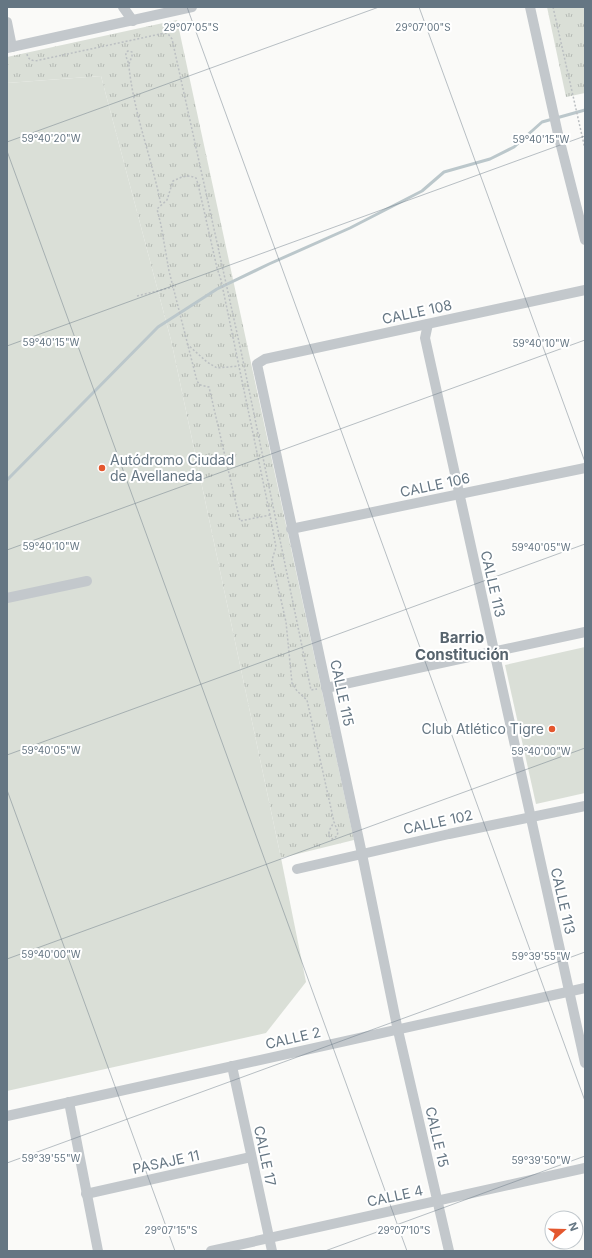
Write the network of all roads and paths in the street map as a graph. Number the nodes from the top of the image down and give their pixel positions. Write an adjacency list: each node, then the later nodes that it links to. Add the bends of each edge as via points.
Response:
1 (123, 7): 5 (street)
2 (192, 7): 5 (street)
3 (530, 7): 12 (street, via 550,102)
4 (553, 7): 10 (path)
5 (133, 21): 7 (street)
6 (7, 22): 8 (street)
7 (24, 44): 8 (street); 28 (path, via 28,57 35,61 165,33 174,44 311,690)
8 (10, 48)
9 (129, 64): 9 (path, via 132,52 128,51 125,56); 11 (path, via 142,132)
10 (585, 149)
11 (161, 205): 13 (path, via 157,209); 19 (path, via 167,200 173,181 185,176 196,178 224,291)
12 (585, 240)
13 (173, 287): 15 (path); 17 (path)
14 (585, 290): 16 (street, CALLE 108)
15 (137, 296)
16 (428, 324): 18 (street, CALLE 108, via 265,359); 21 (street, CALLE 113, via 425,338)
17 (187, 344): 19 (path, via 217,368); 22 (path, via 197,381 200,385 209,387 240,521)
18 (257, 364): 23 (street, CALLE 115)
19 (239, 366): 22 (path)
20 (585, 468): 21 (street, CALLE 106)
21 (459, 494): 23 (street, CALLE 106); 27 (street, CALLE 113)
22 (270, 515): 31 (path, via 276,547 272,560 286,622 292,683 307,700)
23 (291, 529): 28 (street, CALLE 115)
24 (87, 581): 25 (street)
25 (7, 598)
26 (585, 632): 27 (street)
27 (494, 652): 28 (street); 30 (street, CALLE 113)
28 (326, 688): 32 (street, CALLE 115)
29 (585, 806): 30 (street, CALLE 102)
30 (530, 817): 32 (street, CALLE 102); 35 (street, CALLE 113)
31 (334, 822): 31 (path, via 338,832 332,839 329,831)
32 (362, 854): 33 (street, CALLE 102); 36 (street, CALLE 115)
33 (297, 869)
34 (585, 988): 35 (street, CALLE 2)
35 (570, 991): 36 (street, CALLE 2); 37 (street, CALLE 113)
36 (397, 1029): 38 (street, CALLE 2); 44 (street, CALLE 15)
37 (585, 1063)
38 (232, 1066): 39 (street, CALLE 2); 41 (street, CALLE 17)
39 (69, 1102): 40 (street, CALLE 2); 43 (street)
40 (7, 1116)
41 (251, 1157): 43 (street, PASAJE 11); 45 (street, CALLE 17)
42 (585, 1168): 44 (street, CALLE 4)
43 (86, 1194): 46 (street)
44 (438, 1201): 45 (street, CALLE 4); 49 (street, CALLE 15)
45 (269, 1238): 47 (street, CALLE 4); 48 (street, CALLE 17)
46 (98, 1251)
47 (211, 1251)
48 (272, 1251)
49 (449, 1251)

